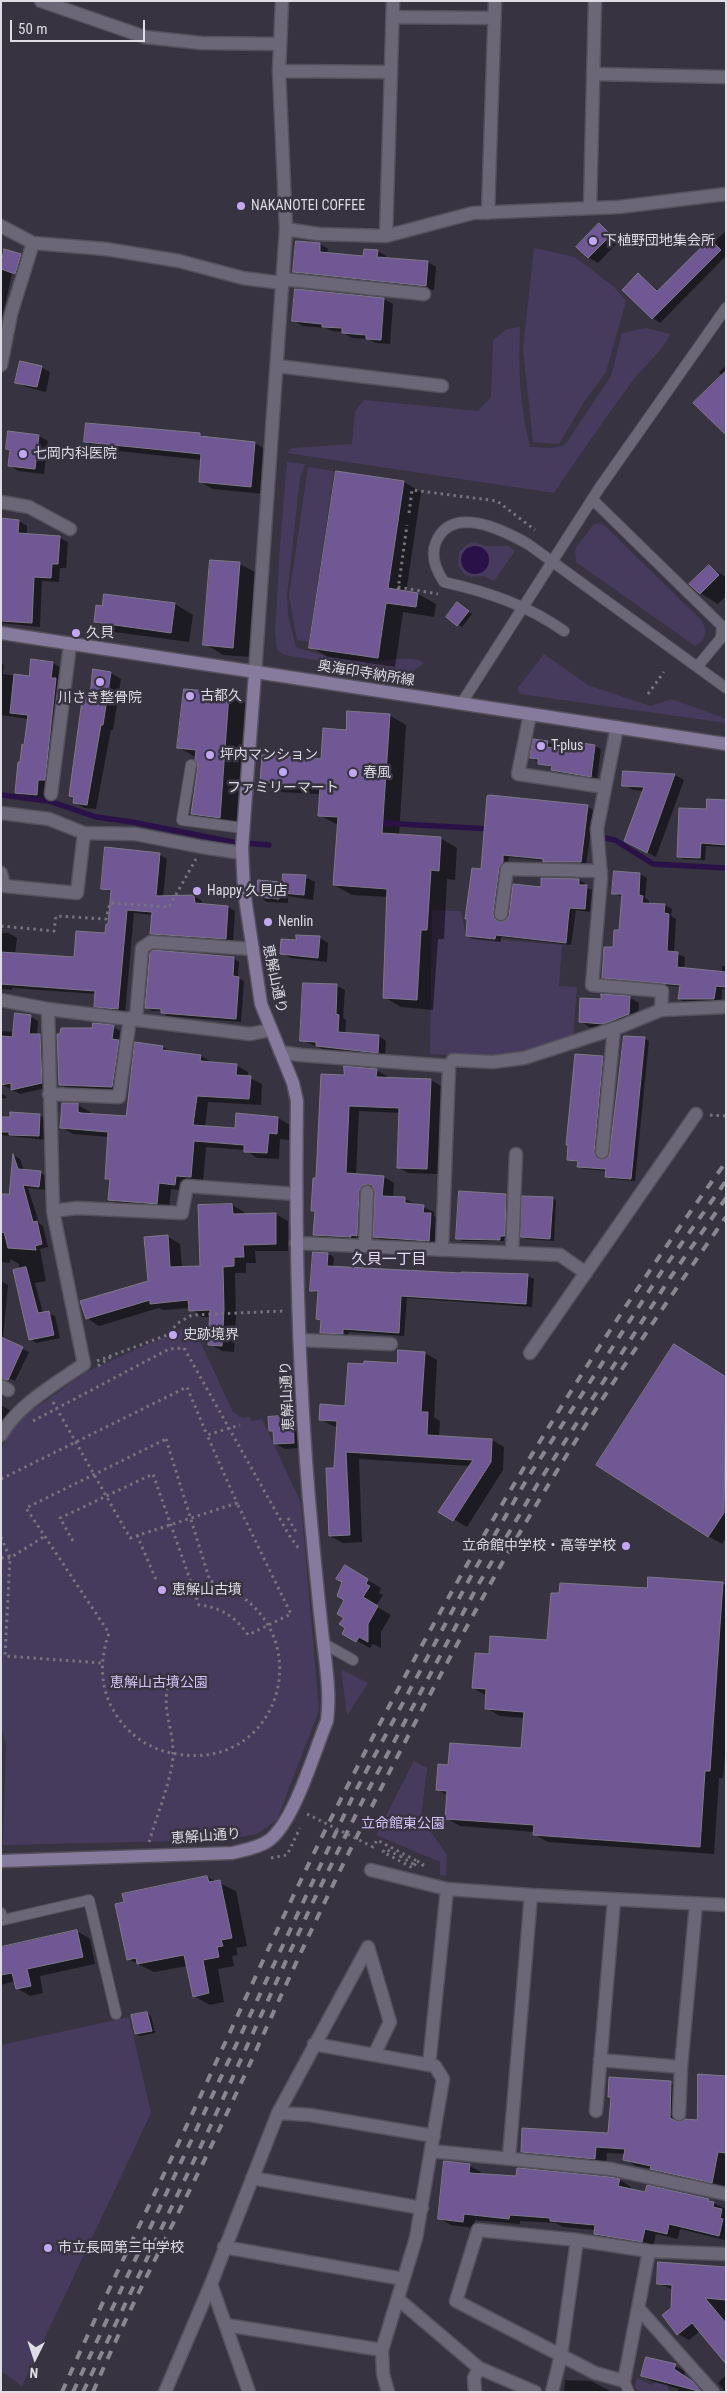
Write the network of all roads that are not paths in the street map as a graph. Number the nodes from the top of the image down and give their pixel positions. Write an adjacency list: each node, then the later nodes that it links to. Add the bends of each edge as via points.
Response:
1 (41, 1): 8 (street, via 145,37 201,43)
2 (282, 1): 8 (street)
3 (393, 1): 6 (street)
4 (495, 1): 7 (street)
5 (594, 1): 11 (street)
6 (393, 17): 7 (street); 10 (street)
7 (494, 18): 15 (street)
8 (280, 44): 9 (street)
9 (279, 72): 10 (street); 17 (street)
10 (391, 72): 18 (street)
11 (593, 74): 12 (street); 14 (street)
12 (726, 78)
13 (726, 194): 14 (street)
14 (590, 208): 15 (street)
15 (488, 213): 18 (street)
16 (1, 226): 19 (street)
17 (286, 229): 18 (street, via 318,234); 20 (street)
18 (386, 236)
19 (33, 243): 20 (street, via 106,249 179,261 243,278); 23 (street)
20 (282, 281): 21 (street); 25 (street)
21 (424, 294)
22 (726, 308): 27 (lane)
23 (6, 313): 24 (street)
24 (1, 365)
25 (277, 366): 26 (street); 37 (street)
26 (442, 386)
27 (592, 499): 30 (lane); 32 (lane)
28 (1, 502): 29 (street, via 29,507)
29 (70, 529)
30 (551, 563): 31 (lane); 31 (lane, via 528,544 485,525 454,522 443,531 436,543 434,556 436,570 444,582 484,591); 36 (lane)
31 (523, 607): 33 (lane); 39 (lane)
32 (724, 627): 36 (lane, via 721,638)
33 (564, 632)
34 (1, 634): 35 (street, 奥海印寺納所線)
35 (70, 644): 37 (street, 奥海印寺納所線); 45 (street)
36 (697, 667): 38 (lane)
37 (255, 673): 39 (street, 奥海印寺納所線); 48 (street, 恵解山通り)
38 (726, 688)
39 (461, 704): 40 (street, 奥海印寺納所線)
40 (530, 714): 41 (street, 奥海印寺納所線); 44 (street, via 518,774)
41 (617, 727): 42 (street, 奥海印寺納所線); 44 (street)
42 (726, 744)
43 (191, 765): 48 (lane, via 182,820)
44 (605, 787): 49 (street, via 597,829)
45 (50, 794)
46 (1, 813): 47 (street, via 49,819)
47 (84, 833): 48 (street, via 135,834 202,848); 50 (street, via 77,893 4,886)
48 (242, 841): 52 (street, 恵解山通り, via 244,891)
49 (600, 872): 51 (street, via 507,869); 56 (street, via 592,985 662,991)
50 (1, 873)
51 (501, 914)
52 (252, 949): 57 (street, via 152,942 142,948); 59 (street, 恵解山通り, via 261,1004)
53 (1, 1000): 55 (street)
54 (726, 1007): 56 (street)
55 (48, 1009): 57 (street); 62 (street)
56 (661, 1010): 58 (street)
57 (133, 1019): 59 (street, via 250,1034); 62 (street, via 119,1097)
58 (614, 1029): 61 (street, via 524,1058 492,1062 453,1060); 64 (street)
59 (271, 1030): 60 (street, 恵解山通り)
60 (280, 1052): 61 (street); 67 (street, 恵解山通り, via 297,1101)
61 (448, 1066): 71 (street)
62 (49, 1094): 68 (street)
63 (696, 1114): 73 (street)
64 (602, 1152)
65 (516, 1154): 72 (street)
66 (367, 1192): 70 (street)
67 (296, 1194): 68 (street, via 187,1186 182,1213 77,1208); 69 (street, 恵解山通り)
68 (53, 1211): 77 (street, via 84,1364 10,1420)
69 (296, 1243): 70 (street); 74 (street, 恵解山通り)
70 (366, 1246): 71 (street)
71 (442, 1250): 72 (street)
72 (512, 1253): 73 (street, via 560,1255)
73 (586, 1273): 76 (street)
74 (300, 1340): 75 (street); 78 (street, 恵解山通り, via 308,1481)
75 (391, 1344)
76 (530, 1353)
77 (1, 1435)
78 (323, 1643): 79 (lane); 80 (street, 恵解山通り, via 329,1706 327,1721 292,1808 280,1830 267,1842 232,1853)
79 (353, 1660)
80 (1, 1861)
81 (371, 1870): 82 (street)
82 (447, 1888): 83 (street); 92 (street)
83 (531, 1895): 84 (street); 99 (street)
84 (614, 1900): 85 (street); 91 (street)
85 (696, 1904): 86 (street); 93 (street)
86 (726, 1905)
87 (1, 1913): 88 (lane, via 3,1920 89,1900)
88 (116, 2014)
89 (314, 2044): 90 (street); 90 (street, via 368,1947 390,2022); 95 (street)
90 (374, 2055): 92 (street)
91 (600, 2060): 93 (street); 94 (street)
92 (429, 2065): 97 (street, via 435,2066 443,2079)
93 (682, 2067): 96 (street)
94 (596, 2111)
95 (278, 2113): 97 (street, via 310,2115); 100 (street)
96 (679, 2114)
97 (434, 2136): 98 (street)
98 (431, 2151): 99 (street); 102 (street)
99 (509, 2157): 101 (street, via 611,2169)
100 (252, 2178): 102 (street); 104 (street)
101 (726, 2194)
102 (422, 2208): 107 (street)
103 (577, 2240): 105 (street); 113 (street); 113 (street, via 478,2230 456,2301)
104 (224, 2248): 107 (street); 108 (street)
105 (649, 2250): 106 (street); 110 (street)
106 (726, 2254)
107 (404, 2279): 109 (street)
108 (211, 2284): 111 (street); 116 (street)
109 (398, 2299): 112 (street); 114 (street)
110 (638, 2308): 115 (street); 122 (street)
111 (226, 2326): 112 (street); 117 (street)
112 (382, 2350): 118 (street)
113 (561, 2355): 115 (street); 121 (street)
114 (479, 2368): 119 (street, via 474,2378); 120 (street)
115 (627, 2386)
116 (165, 2392)
117 (249, 2392)
118 (388, 2392)
119 (475, 2392)
120 (535, 2392)
121 (552, 2392)
122 (713, 2392)

